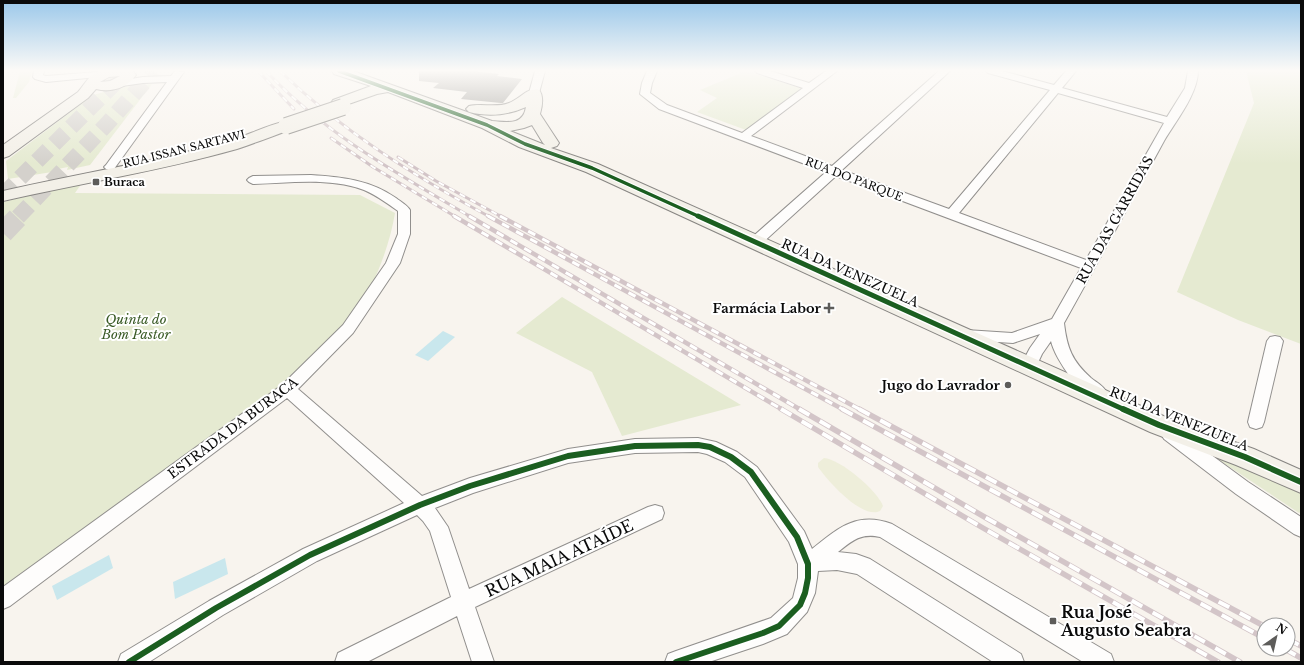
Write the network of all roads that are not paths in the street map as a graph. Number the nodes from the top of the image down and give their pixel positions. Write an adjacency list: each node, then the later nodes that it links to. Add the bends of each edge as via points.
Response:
1 (70, 102): 24 (street)
2 (157, 102): 25 (street)
3 (352, 102): 16 (street, RUA ISSAN SARTAWI)
4 (355, 102): 16 (street)
5 (422, 102): 21 (street, RUA DA VENEZUELA, via 487,125 498,132)
6 (451, 102): 17 (street, RUA DA VENEZUELA)
7 (521, 102): 17 (street, via 513,108 501,110)
8 (530, 102): 21 (street)
9 (535, 102): 18 (street)
10 (657, 102): 22 (street, RUA DO PARQUE)
11 (790, 102): 22 (street)
12 (911, 102): 27 (street)
13 (1045, 102): 31 (street)
14 (1102, 102): 19 (street)
15 (1181, 102): 19 (street, RUA DAS GARRIDAS)
16 (348, 103): 20 (street, RUA ISSAN SARTAWI, bridge)
17 (474, 109): 21 (street, RUA DA VENEZUELA)
18 (533, 115): 21 (street); 23 (street)
19 (1170, 121): 33 (street, RUA DAS GARRIDAS)
20 (284, 124): 25 (street, RUA ISSAN SARTAWI, via 230,140); 30 (street, RUA ISSAN SARTAWI, via 232,145)
21 (518, 134): 23 (street, RUA DA VENEZUELA); 26 (street, RUA DA VENEZUELA)
22 (743, 137): 27 (street, RUA DO PARQUE)
23 (551, 143): 26 (street, RUA DA VENEZUELA)
24 (3, 153)
25 (110, 167): 29 (street, RUA ISSAN SARTAWI)
26 (592, 168): 32 (street, RUA DA VENEZUELA)
27 (834, 171): 31 (street, RUA DO PARQUE); 32 (street)
28 (253, 180): 38 (street, ESTRADA DA BURACA, via 353,183 375,190 404,210 392,263 348,329)
29 (3, 183)
30 (3, 196)
31 (951, 215): 33 (street, RUA DO PARQUE)
32 (754, 242): 35 (street, RUA DA VENEZUELA)
33 (1088, 266): 34 (street, RUA DAS GARRIDAS)
34 (1057, 323): 35 (street, via 1013,338); 37 (street, RUA DAS GARRIDAS); 39 (street, via 1061,347 1072,368 1089,386)
35 (959, 334): 37 (street, RUA DA VENEZUELA)
36 (1275, 341): 40 (street)
37 (1028, 365): 39 (street, RUA DA VENEZUELA)
38 (288, 389): 43 (street); 47 (street, ESTRADA DA BURACA)
39 (1123, 409): 41 (street, RUA DA VENEZUELA)
40 (1256, 422)
41 (1159, 425): 42 (street, RUA DA VENEZUELA); 45 (street, RUA DA VENEZUELA, via 1242,488)
42 (1301, 482)
43 (420, 505): 46 (street, via 470,486 568,456 635,446 698,445 710,447 731,457 750,472 797,537); 48 (street, via 438,526); 50 (street, via 310,556 216,608)
44 (655, 513): 48 (street, RUA MAIA ATAÍDE)
45 (1301, 528)
46 (808, 564): 52 (street, via 805,593 800,605 779,626); 53 (street, via 835,559 863,566); 54 (street, via 848,534 860,528 876,527 885,530)
47 (3, 599)
48 (463, 602): 49 (street, RUA MAIA ATAÍDE); 51 (street)
49 (346, 661)
50 (130, 662)
51 (483, 662)
52 (676, 662)
53 (1013, 662)
54 (1103, 662)

